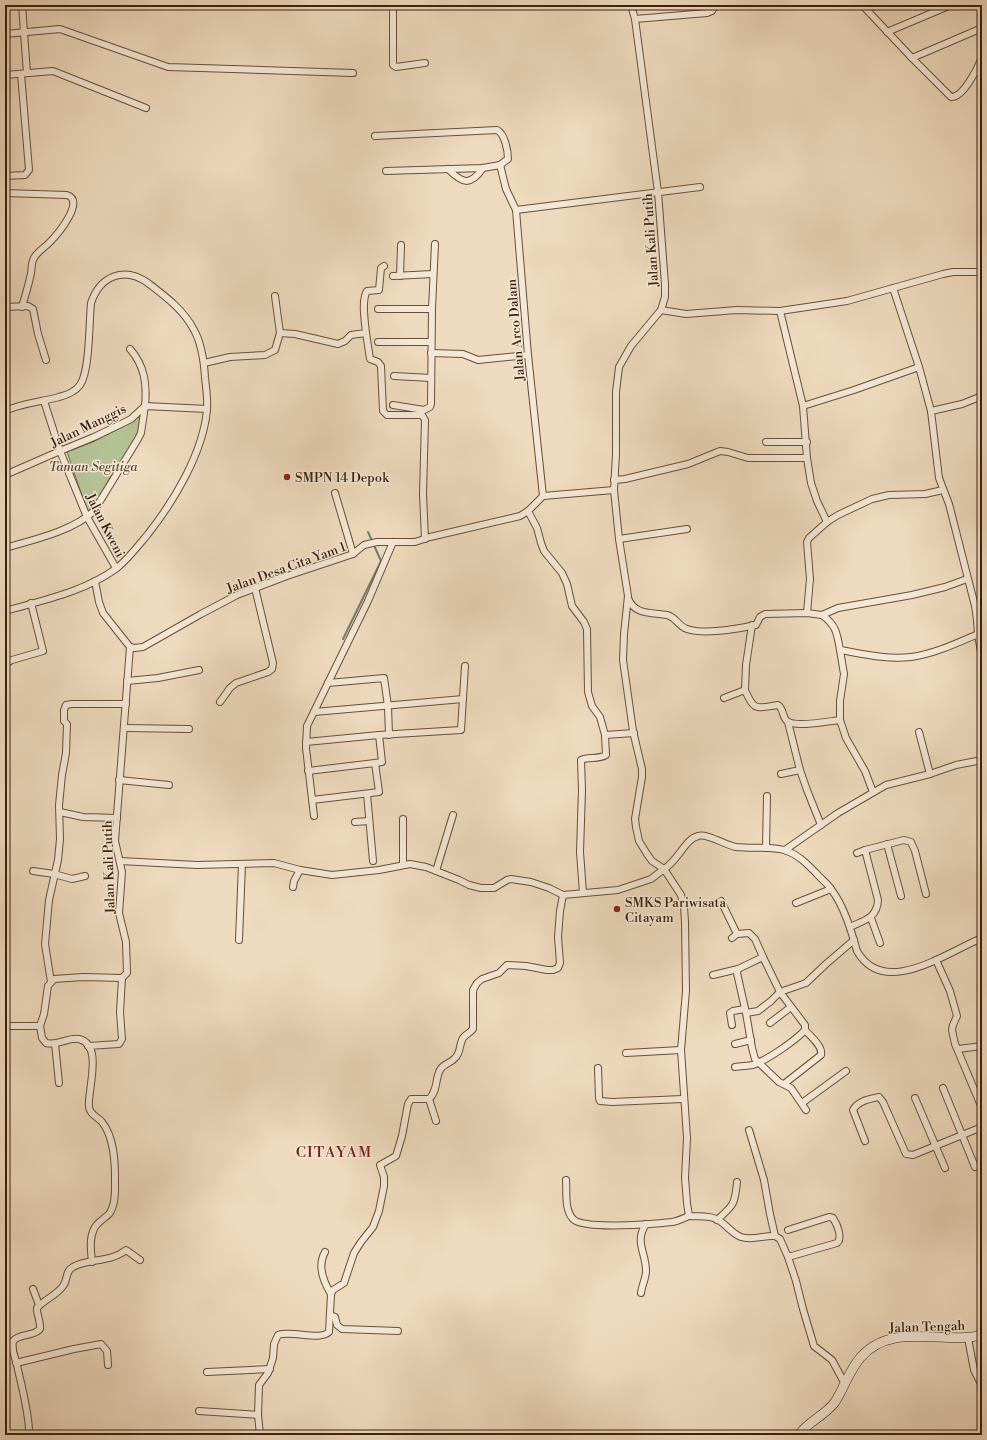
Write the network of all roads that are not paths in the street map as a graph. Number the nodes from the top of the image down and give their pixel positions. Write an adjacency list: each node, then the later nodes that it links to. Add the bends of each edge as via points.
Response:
1 (22, 5): 10 (street)
2 (393, 5): 14 (street, via 393,65)
3 (631, 5): 7 (street, Jalan Kali Putih)
4 (715, 5): 7 (street, via 712,11 707,12)
5 (864, 5): 9 (street)
6 (951, 5): 9 (street)
7 (635, 19): 26 (street, Jalan Kali Putih)
8 (982, 28): 13 (street)
9 (887, 32): 13 (street)
10 (24, 33): 11 (street); 15 (street); 16 (street, via 60,29 168,67)
11 (5, 34)
12 (982, 57): 13 (street, via 972,78 959,95 953,98)
13 (912, 58)
14 (425, 63)
15 (24, 73): 17 (street); 18 (street, via 56,72); 24 (street, via 29,170 26,175)
16 (354, 73)
17 (5, 75)
18 (146, 108)
19 (375, 136): 20 (street, via 497,130 502,135 508,155 508,159)
20 (500, 165): 21 (street); 28 (street, Jalan Arco Dalam, via 506,190)
21 (483, 168): 22 (street); 22 (street, via 468,181 460,180)
22 (448, 169): 23 (street)
23 (386, 171)
24 (5, 176)
25 (700, 187): 26 (street)
26 (658, 192): 28 (street); 42 (street, Jalan Kali Putih, via 666,284)
27 (5, 193): 38 (street, via 67,195 73,200 69,218 34,258)
28 (516, 210): 50 (street, Jalan Arco Dalam)
29 (435, 244): 33 (street)
30 (401, 245): 35 (street)
31 (384, 266): 45 (street, via 380,272 379,290 367,290 365,293)
32 (982, 272): 36 (street, via 954,272)
33 (433, 274): 35 (street); 41 (street)
34 (393, 276): 35 (street)
35 (400, 276)
36 (893, 288): 43 (street, via 847,301); 53 (street)
37 (275, 296): 44 (street)
38 (22, 306): 39 (street); 51 (street, via 33,310)
39 (5, 307)
40 (378, 309): 41 (street)
41 (432, 309): 47 (street)
42 (661, 310): 43 (street, via 686,314 737,310); 69 (street, Jalan Kali Putih, via 619,367)
43 (780, 311): 60 (street)
44 (280, 333): 45 (street, via 338,344 350,336); 52 (street, via 275,350 269,354 230,357)
45 (366, 333): 77 (street, via 370,359 381,366 383,411 387,415 422,415 425,420)
46 (378, 342): 47 (street)
47 (431, 342): 49 (street)
48 (130, 349): 59 (street, Jalan Manggis, via 139,361 144,376)
49 (431, 353): 50 (street, via 463,354 478,360); 55 (street)
50 (528, 355): 72 (street, Jalan Arco Dalam)
51 (46, 360)
52 (204, 363): 57 (street, via 193,327 168,298 137,276 119,275 104,282 94,294 81,384 71,393); 61 (street)
53 (919, 367): 60 (street); 63 (street)
54 (394, 376): 55 (street)
55 (431, 378): 58 (street, via 430,407 424,410)
56 (982, 396): 63 (street, via 962,404)
57 (44, 401): 62 (street, via 23,404); 66 (street, Jalan Kweni)
58 (393, 405)
59 (145, 406): 61 (street); 66 (street, Jalan Manggis, via 131,419); 74 (street, via 138,439)
60 (803, 406): 65 (street)
61 (207, 409): 82 (street, via 198,449 176,494 129,557)
62 (5, 411)
63 (931, 411): 70 (street, via 939,478)
64 (766, 442): 65 (street)
65 (807, 442): 67 (street)
66 (60, 451): 68 (street, Jalan Manggis); 74 (street, Jalan Kweni)
67 (807, 458): 69 (street, via 748,458 720,451 688,464 625,479); 75 (street, via 814,494)
68 (5, 475)
69 (614, 485): 72 (street); 78 (street, Jalan Kali Putih)
70 (944, 490): 75 (street, via 925,494 876,497); 83 (street)
71 (335, 493): 81 (street)
72 (543, 496): 73 (street)
73 (528, 511): 77 (street, via 520,516); 116 (street, via 537,528 544,551 562,573 572,606 587,629 588,692)
74 (88, 517): 80 (street, via 57,531); 82 (street, Jalan Kweni)
75 (827, 522): 89 (street, via 807,542 810,579)
76 (687, 529): 78 (street)
77 (425, 539): 79 (street)
78 (619, 539): 86 (street, Jalan Kali Putih)
79 (393, 542): 81 (street, Jalan Desa Cita Yam 1, via 364,545); 100 (street)
80 (5, 548)
81 (353, 554): 85 (street, Jalan Desa Cita Yam 1)
82 (116, 568): 84 (street)
83 (967, 579): 90 (street, via 924,592 838,608); 92 (street, via 978,620)
84 (95, 581): 87 (street, via 68,593); 93 (street, via 103,613)
85 (255, 588): 93 (street, Jalan Desa Cita Yam 1, via 237,595 141,648); 104 (street, via 273,662 272,669 236,683)
86 (628, 596): 91 (street, via 637,610 669,615 681,626 698,631); 113 (street, via 623,660)
87 (31, 603): 88 (street); 96 (street, via 43,651)
88 (5, 611)
89 (807, 613): 90 (street); 91 (street, via 765,614)
90 (822, 615): 94 (street, via 831,621)
91 (752, 626): 101 (street)
92 (978, 634): 94 (street, via 912,657 891,658); 95 (street)
93 (130, 647): 99 (street, Jalan Kali Putih)
94 (840, 650): 108 (street, via 844,674)
95 (982, 655)
96 (5, 664)
97 (465, 666): 102 (street)
98 (199, 670): 99 (street)
99 (127, 681): 105 (street, Jalan Kali Putih)
100 (328, 684): 106 (street, via 384,678); 107 (street)
101 (745, 690): 103 (street); 109 (street, via 750,703 754,706 781,706)
102 (463, 698): 106 (street); 115 (street, via 461,730)
103 (724, 698)
104 (220, 702)
105 (126, 704): 110 (street, Jalan Kali Putih); 130 (street, via 72,704 64,707 67,739)
106 (388, 706): 107 (street); 115 (street)
107 (314, 712): 117 (street, via 307,726)
108 (840, 720): 109 (street, via 805,724); 126 (street, via 846,738)
109 (788, 722): 120 (street)
110 (125, 728): 111 (street); 124 (street, Jalan Kali Putih)
111 (189, 729)
112 (919, 732): 123 (street)
113 (634, 733): 116 (street); 147 (street, via 642,769 635,819 637,834 652,861)
114 (379, 735): 115 (street); 117 (street); 119 (street, via 382,762)
115 (389, 735)
116 (605, 735): 155 (street, via 606,755 602,758 581,760 580,852)
117 (306, 742): 121 (street)
118 (982, 760): 123 (street)
119 (375, 763): 121 (street); 127 (street, via 379,792)
120 (800, 770): 122 (street); 137 (street)
121 (308, 771): 129 (street)
122 (780, 774)
123 (930, 774): 126 (street, via 886,785)
124 (119, 780): 125 (street); 133 (street, Jalan Kali Putih)
125 (169, 785)
126 (873, 792): 137 (street)
127 (367, 794): 129 (street); 135 (street)
128 (766, 796): 139 (street)
129 (312, 800): 132 (street)
130 (60, 812): 133 (street, via 83,817); 151 (street, via 58,860)
131 (453, 815): 150 (street)
132 (314, 816)
133 (117, 818): 143 (street, Jalan Kali Putih, via 115,841)
134 (403, 819): 146 (street)
135 (369, 821): 136 (street); 144 (street)
136 (355, 822)
137 (821, 825): 140 (street)
138 (887, 844): 141 (street); 156 (street, via 904,840 911,842); 158 (street)
139 (766, 848): 140 (street); 147 (street, via 734,846 706,836 697,836 690,840 677,858)
140 (785, 850): 154 (street, via 800,857)
141 (865, 850): 142 (street); 161 (street, via 878,900 878,908)
142 (857, 853)
143 (120, 861): 145 (street, via 181,865); 171 (street, Jalan Kali Putih, via 122,872 119,913 124,929 127,960 127,973)
144 (373, 861)
145 (242, 864): 148 (street, via 274,863); 164 (street)
146 (403, 865): 148 (street, via 332,876); 150 (street, via 416,865)
147 (664, 869): 155 (street, via 651,879 624,889); 187 (street, via 679,891 684,907 686,991)
148 (300, 870): 153 (street)
149 (33, 871): 151 (street)
150 (436, 871): 157 (street, via 481,888 494,888 511,879 531,882)
151 (54, 874): 152 (street, via 72,879); 172 (street, via 45,944)
152 (85, 876)
153 (293, 887)
154 (832, 889): 160 (street); 162 (street)
155 (583, 893): 157 (street)
156 (926, 894)
157 (563, 895): 197 (street, via 558,943 559,966 553,970 507,965 477,983 474,990 473,1029 464,1037 456,1058 439,1071 436,1088)
158 (901, 896)
159 (721, 901): 167 (street, via 735,936 745,933 752,935)
160 (796, 903)
161 (871, 918): 162 (street); 166 (street)
162 (850, 927): 165 (street)
163 (982, 938): 168 (street)
164 (239, 940)
165 (854, 940): 168 (street, via 860,957 882,972 897,972); 173 (street, via 806,983)
166 (880, 943)
167 (763, 957): 169 (street); 173 (street)
168 (936, 960): 186 (street, via 950,990 957,1016 952,1030)
169 (738, 969): 170 (street); 175 (street)
170 (713, 976)
171 (122, 978): 172 (street, via 62,978); 184 (street, Jalan Kali Putih, via 121,1042)
172 (51, 982): 179 (street)
173 (780, 992): 174 (street); 175 (street, via 758,1011)
174 (791, 1007): 176 (street); 180 (street, via 805,1025)
175 (746, 1011): 177 (street, via 730,1013); 181 (street)
176 (770, 1023)
177 (732, 1025)
178 (5, 1026): 179 (street)
179 (40, 1026): 182 (street, via 44,1041)
180 (805, 1030): 189 (street, via 795,1040); 194 (street, via 818,1045 821,1055)
181 (751, 1040): 183 (street); 189 (street, via 753,1054)
182 (55, 1044): 184 (street, via 80,1039); 193 (street)
183 (735, 1044)
184 (88, 1046): 220 (street, via 93,1064 89,1109 102,1122 109,1136 113,1150 115,1179 115,1194 109,1213 94,1227)
185 (982, 1046): 186 (street)
186 (958, 1049): 200 (street)
187 (681, 1050): 188 (street); 198 (street)
188 (626, 1053)
189 (759, 1062): 190 (street); 194 (street, via 775,1079)
190 (735, 1067)
191 (598, 1068): 198 (street, via 600,1101)
192 (846, 1071): 199 (street)
193 (59, 1083)
194 (784, 1084): 199 (street, via 791,1088)
195 (943, 1088): 205 (street)
196 (915, 1098): 207 (street)
197 (429, 1099): 202 (street); 223 (street, via 415,1098 408,1104 396,1156 380,1165 384,1186 373,1227 354,1253 344,1283)
198 (683, 1099): 212 (street, via 686,1197)
199 (802, 1103): 201 (street)
200 (982, 1108)
201 (806, 1110)
202 (436, 1121)
203 (982, 1127): 205 (street)
204 (749, 1130): 216 (street, via 764,1180)
205 (962, 1135): 207 (street); 208 (street)
206 (865, 1141): 207 (street, via 853,1110 858,1104 879,1096 906,1154 911,1155)
207 (935, 1146): 209 (street)
208 (975, 1167)
209 (945, 1168)
210 (566, 1180): 214 (street, via 568,1210 576,1222 587,1225)
211 (738, 1182): 213 (street, via 734,1202)
212 (689, 1216): 213 (street); 214 (street, via 671,1222)
213 (717, 1220): 216 (street, via 740,1236)
214 (646, 1224): 222 (street, via 640,1243 646,1270)
215 (788, 1230): 218 (street, via 828,1217 836,1222 840,1238 837,1243)
216 (775, 1236): 218 (street, via 780,1239)
217 (325, 1252): 223 (street, via 321,1259 322,1278)
218 (788, 1257): 233 (street, via 814,1346 832,1360)
219 (140, 1260): 220 (street, via 126,1250 117,1256)
220 (92, 1262): 224 (street, via 69,1269 63,1287)
221 (33, 1289): 224 (street)
222 (641, 1293)
223 (331, 1294): 225 (street)
224 (39, 1305): 229 (street, via 36,1311 40,1319 40,1329 33,1334 16,1337 13,1341)
225 (330, 1315): 226 (street, via 335,1317 337,1326 342,1329); 231 (street, via 328,1332 325,1335 283,1333 278,1336 274,1344)
226 (398, 1331)
227 (982, 1335): 228 (main road, Jalan Tengah)
228 (968, 1338): 233 (main road, Jalan Tengah, via 907,1337 880,1342 867,1350 858,1360); 234 (street, via 974,1370)
229 (16, 1363): 230 (street, via 102,1344 107,1351); 237 (street)
230 (108, 1365)
231 (270, 1369): 232 (street); 236 (street, via 259,1385)
232 (207, 1372)
233 (845, 1384): 239 (main road, Jalan Tengah, via 830,1408 810,1422)
234 (982, 1386)
235 (199, 1411): 236 (street)
236 (258, 1415): 238 (street)
237 (29, 1435)
238 (260, 1435)
239 (799, 1435)

